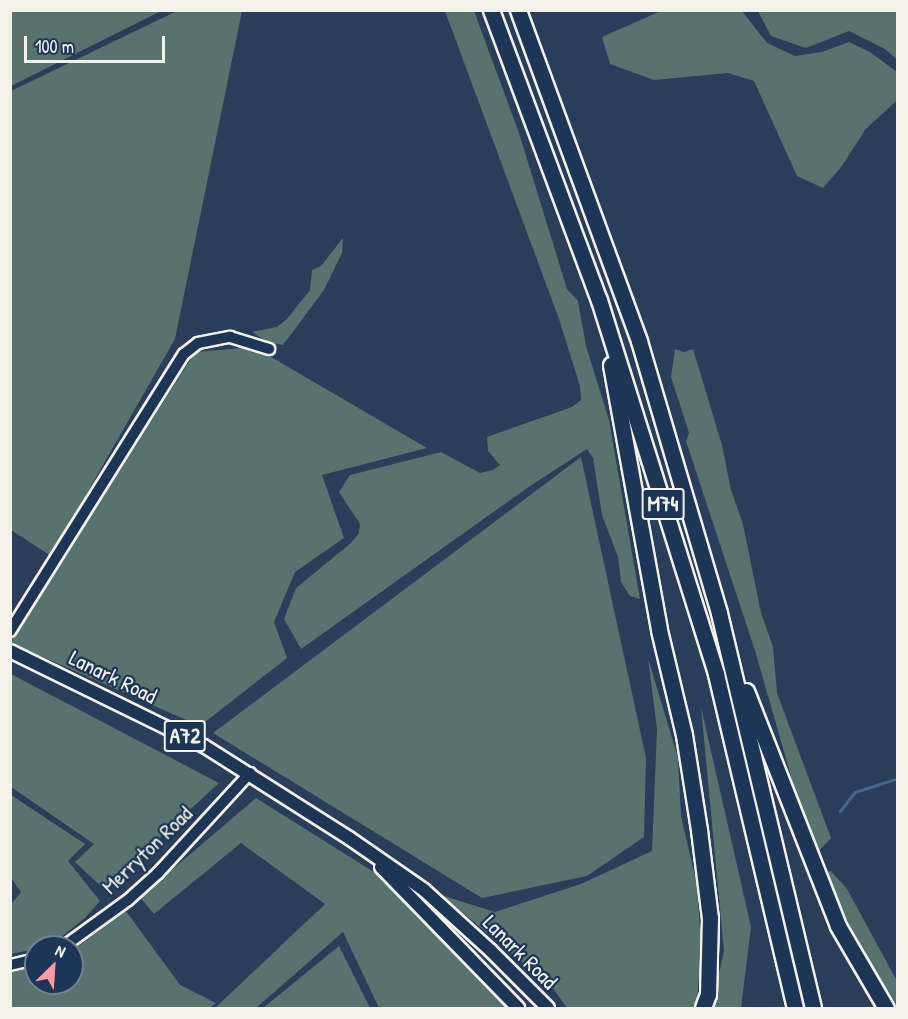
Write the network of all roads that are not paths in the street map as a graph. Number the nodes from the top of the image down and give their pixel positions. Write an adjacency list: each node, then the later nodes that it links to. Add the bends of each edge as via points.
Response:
1 (491, 10): 3 (highway, M74)
2 (519, 10): 6 (highway, M74, via 639,340)
3 (599, 300): 13 (highway, M74, via 699,830 710,918 708,994); 14 (highway, M74, via 716,674)
4 (268, 349): 5 (street, via 230,337 198,343 184,354)
5 (10, 631)
6 (724, 632): 15 (highway, M74); 16 (highway, M74, via 838,926)
7 (10, 651): 8 (main road, Lanark Road / A72)
8 (250, 772): 9 (main road, Lanark Road / A72); 10 (street, Merryton Road, via 158,873)
9 (350, 838): 11 (main road, Lanark Road / A72, via 412,896); 12 (main road, Lanark Road / A72, via 424,890)
10 (80, 935)
11 (518, 1008)
12 (548, 1008)
13 (703, 1008)
14 (795, 1008)
15 (813, 1008)
16 (886, 1008)

